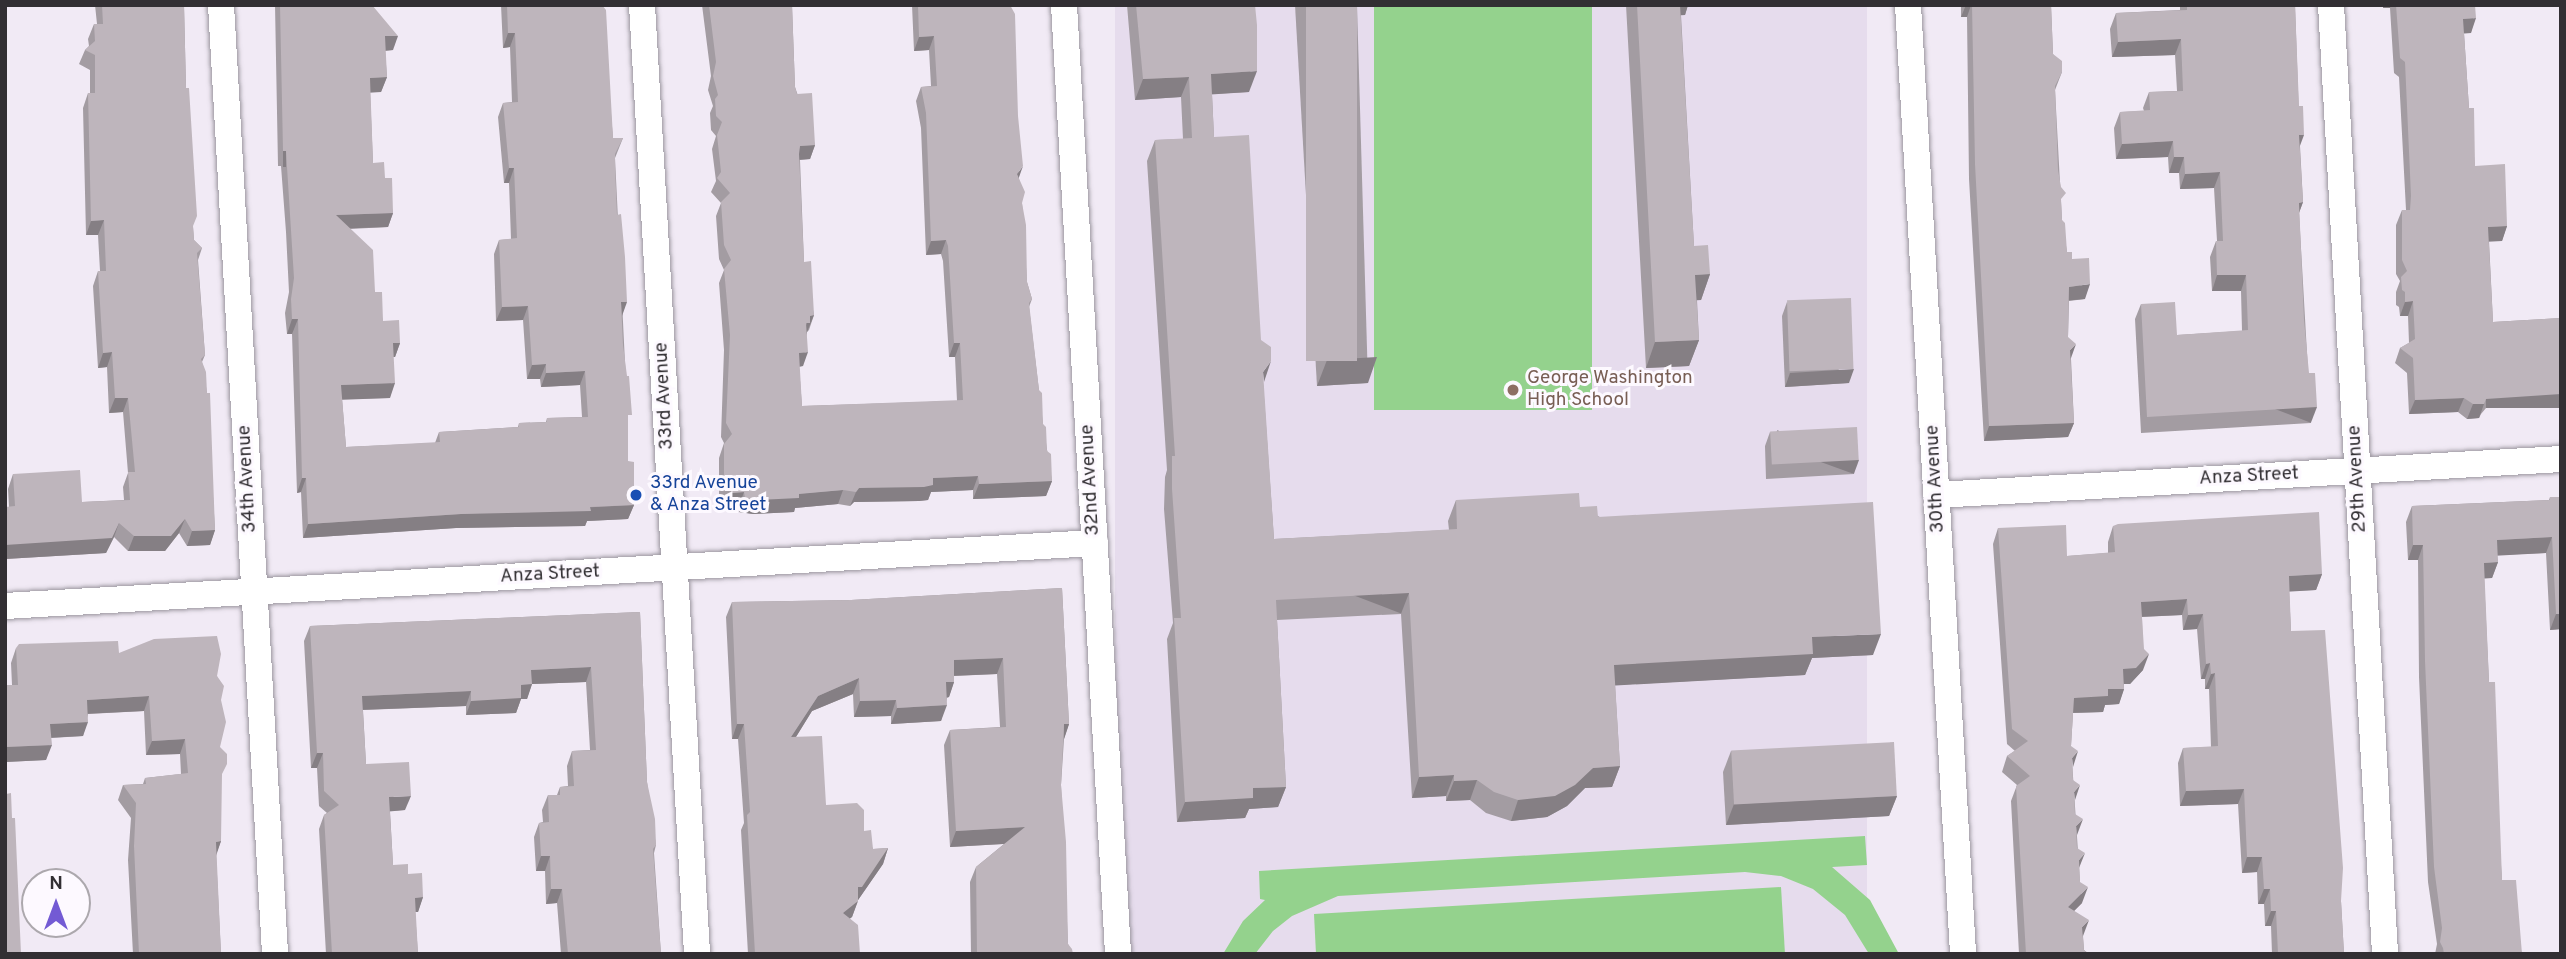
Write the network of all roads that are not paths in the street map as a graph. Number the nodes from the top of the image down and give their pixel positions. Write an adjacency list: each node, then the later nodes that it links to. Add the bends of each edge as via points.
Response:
1 (221, 5): 11 (street, 34th Avenue)
2 (642, 5): 10 (street, 33rd Avenue)
3 (1064, 5): 9 (street, 32nd Avenue)
4 (1908, 5): 8 (street, 30th Avenue)
5 (2330, 5): 7 (street, 29th Avenue)
6 (2561, 459): 7 (street, Anza Street)
7 (2357, 471): 8 (street, Anza Street); 17 (street, 29th Avenue)
8 (1937, 495): 16 (street, 30th Avenue)
9 (1095, 543): 10 (street, Anza Street); 15 (street, 32nd Avenue)
10 (675, 567): 11 (street, Anza Street); 14 (street, 33rd Avenue)
11 (254, 592): 12 (street, Anza Street); 13 (street, 34th Avenue)
12 (5, 606)
13 (275, 954)
14 (697, 954)
15 (1118, 954)
16 (1962, 954)
17 (2385, 954)

